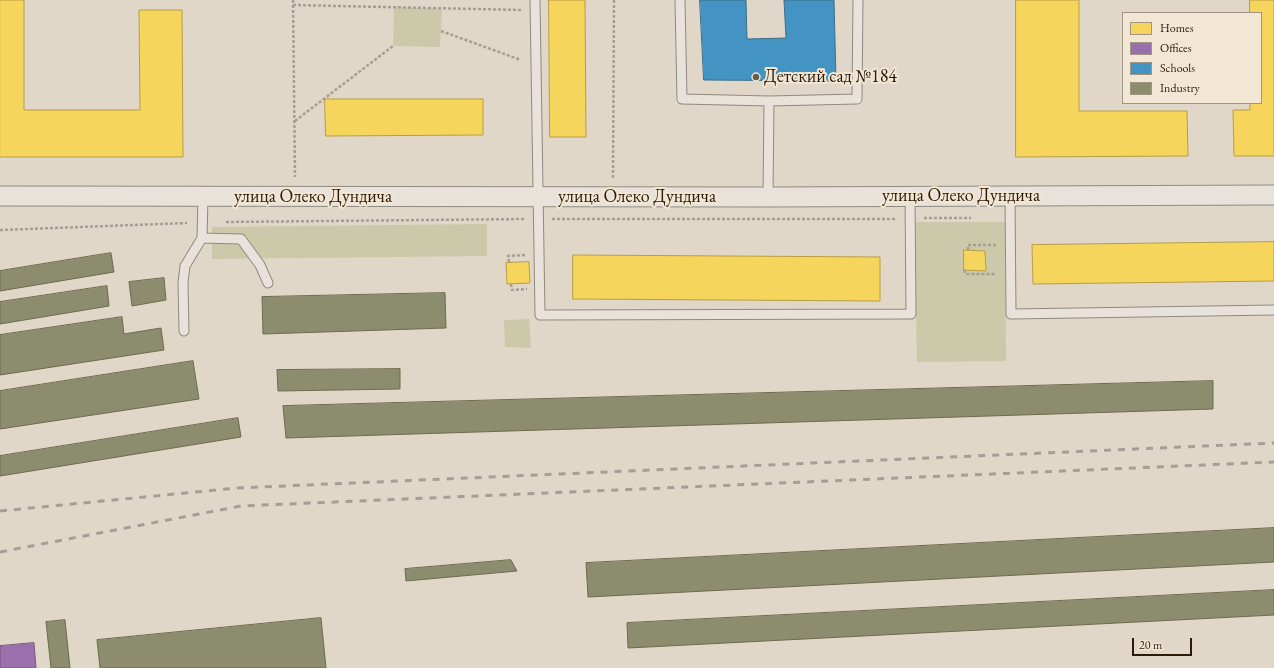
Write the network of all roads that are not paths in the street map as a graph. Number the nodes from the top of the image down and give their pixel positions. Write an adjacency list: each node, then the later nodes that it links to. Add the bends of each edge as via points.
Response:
1 (535, 0): 10 (lane)
2 (680, 0): 4 (lane, via 682,99)
3 (858, 0): 4 (lane, via 857,99)
4 (770, 101): 11 (lane)
5 (1010, 195): 6 (street, улица Олеко Дундича); 8 (street, улица Олеко Дундича); 14 (lane, via 1012,314)
6 (1274, 195)
7 (0, 196): 9 (street, улица Олеко Дундича)
8 (910, 196): 10 (lane, via 911,314 540,315); 11 (street, улица Олеко Дундича)
9 (203, 197): 10 (street, улица Олеко Дундича); 12 (lane)
10 (537, 197): 11 (street, улица Олеко Дундича)
11 (768, 198)
12 (202, 238): 13 (lane, via 241,239 260,265); 15 (lane, via 184,266)
13 (268, 283)
14 (1274, 310)
15 (184, 331)

